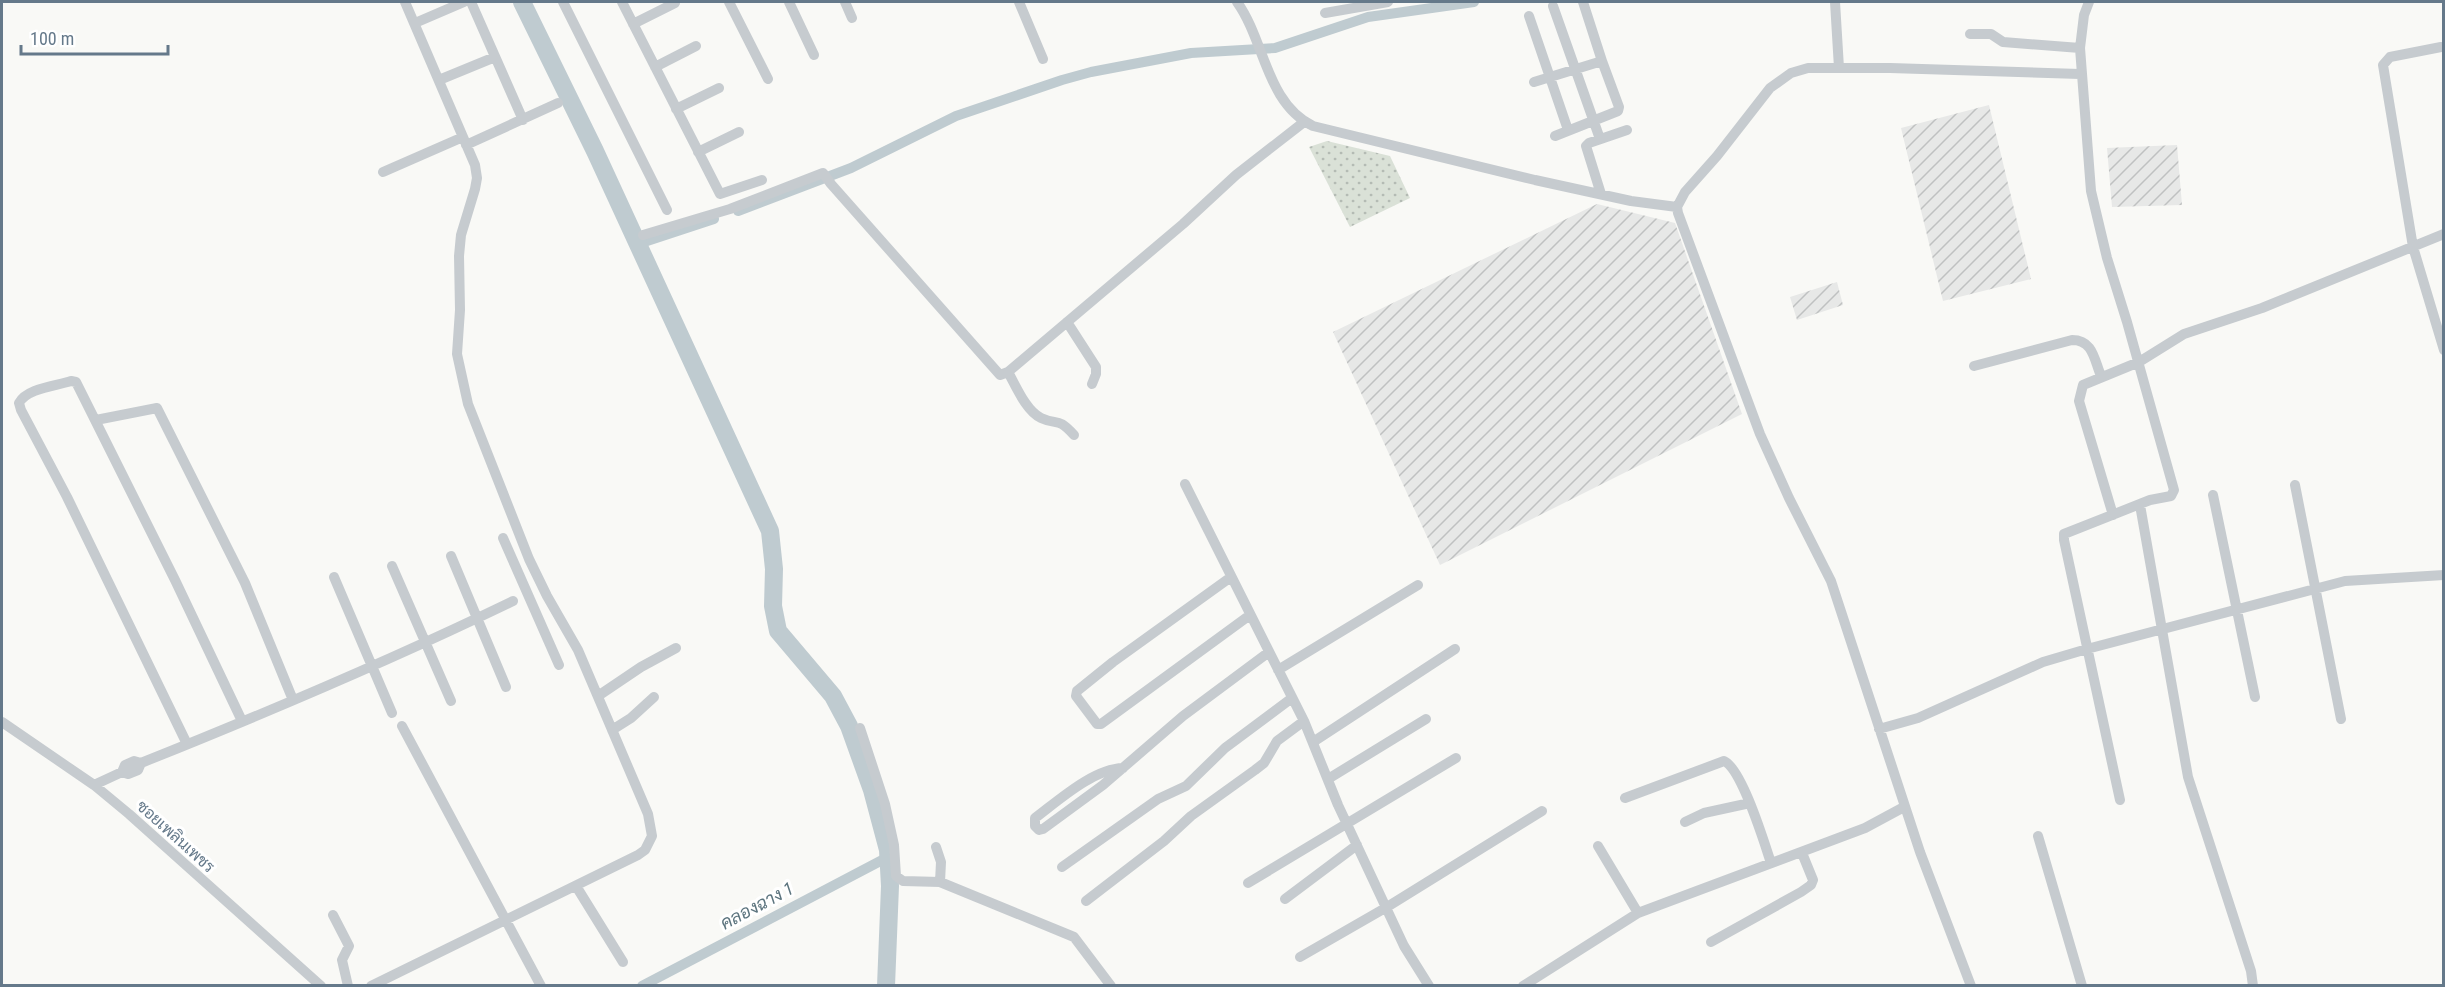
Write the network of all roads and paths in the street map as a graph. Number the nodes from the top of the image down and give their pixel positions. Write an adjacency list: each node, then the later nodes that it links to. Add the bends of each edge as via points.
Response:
1 (405, 2): 20 (street)
2 (464, 2): 20 (street)
3 (471, 2): 27 (street)
4 (563, 2): 56 (street)
5 (622, 2): 21 (street)
6 (729, 2): 36 (street)
7 (789, 2): 26 (street)
8 (845, 2): 19 (street)
9 (1019, 2): 28 (street)
10 (1237, 2): 44 (street, via 1284,103)
11 (1388, 2): 17 (street)
12 (1583, 2): 30 (street)
13 (1835, 2): 32 (street)
14 (2090, 2): 25 (street, via 2084,15)
15 (675, 3): 21 (street)
16 (1553, 6): 33 (street)
17 (1325, 13)
18 (1529, 16): 35 (street)
19 (852, 18)
20 (415, 23): 37 (street)
21 (633, 24): 31 (street)
22 (1970, 34): 25 (street, via 1991,33 2003,42)
23 (696, 46): 31 (street)
24 (2442, 47): 29 (street); 59 (street, via 2390,57 2383,65)
25 (2080, 48): 34 (street)
26 (814, 55)
27 (495, 57): 37 (street); 42 (street)
28 (1043, 59)
29 (2444, 59)
30 (1602, 61): 33 (street); 43 (street, via 1619,107 1618,111)
31 (655, 67): 41 (street)
32 (1839, 68): 34 (street); 55 (street, via 1808,68 1781,78 1685,192)
33 (1576, 70): 35 (street); 43 (street)
34 (2080, 74): 62 (street, via 2091,191)
35 (1551, 78): 38 (street); 45 (street)
36 (768, 79)
37 (439, 80): 50 (street)
38 (1534, 82)
39 (719, 88): 41 (street)
40 (558, 103): 42 (street)
41 (676, 109): 51 (street)
42 (523, 120): 50 (street)
43 (1595, 120): 45 (street); 49 (street)
44 (1304, 122): 54 (street); 60 (street, via 1236,175)
45 (1568, 130): 48 (street)
46 (1627, 130): 49 (street)
47 (739, 132): 51 (street)
48 (1555, 135)
49 (1600, 139): 54 (street, via 1586,146)
50 (465, 141): 52 (street); 81 (street, via 477,178 460,235 457,354 478,434)
51 (698, 152): 53 (street, via 720,194)
52 (384, 172)
53 (762, 180)
54 (1601, 194): 55 (street)
55 (1677, 207): 112 (street, via 1760,434 1831,581)
56 (667, 210)
57 (643, 234): 64 (street, via 730,209 823,173 994,370 1000,375)
58 (2444, 234): 59 (street)
59 (2413, 247): 61 (street); 62 (street, via 2262,309 2184,334)
60 (1067, 322): 64 (street); 66 (street, via 1096,367)
61 (2444, 350)
62 (2139, 362): 65 (street); 72 (street, via 2174,490 2171,496)
63 (1974, 366): 65 (street, via 2082,340 2089,345)
64 (1008, 372): 68 (street, via 1033,413 1064,424)
65 (2101, 376): 73 (street, via 2083,385 2079,401)
66 (1092, 384)
67 (96, 420): 102 (street, via 157,408 245,583); 107 (street); 115 (street, via 76,382 31,393 19,403)
68 (1074, 435)
69 (1185, 484): 79 (street)
70 (2295, 485): 82 (street)
71 (2213, 495): 85 (street)
72 (2140, 504): 73 (street); 88 (street)
73 (2113, 515): 92 (street, via 2064,534)
74 (503, 538): 83 (street)
75 (451, 556): 87 (street)
76 (392, 566): 89 (street)
77 (2444, 575): 82 (street, via 2345,581)
78 (334, 577): 95 (street)
79 (1231, 577): 86 (street); 86 (street, via 1113,662 1077,691 1076,696 1101,724)
80 (1418, 585): 96 (street)
81 (543, 588): 83 (street); 98 (street, via 578,650)
82 (2315, 588): 85 (street); 106 (street)
83 (527, 595): 94 (street)
84 (513, 602): 87 (street)
85 (2237, 610): 88 (street); 100 (street)
86 (1250, 615): 93 (street)
87 (477, 619): 89 (street); 97 (street)
88 (2162, 629): 92 (street); 155 (street, via 2188,777)
89 (425, 643): 95 (street); 103 (street)
90 (676, 648): 98 (street)
91 (1455, 649): 114 (street)
92 (2087, 649): 112 (street, via 2043,662 1918,718); 121 (street)
93 (1269, 652): 96 (street); 117 (street, via 1183,716)
94 (559, 665)
95 (371, 666): 102 (street); 104 (street)
96 (1278, 670): 101 (street)
97 (506, 687)
98 (598, 696): 113 (street)
99 (654, 697): 113 (street)
100 (2255, 697)
101 (1292, 698): 108 (street); 133 (street, via 1226,748 1186,786 1158,799)
102 (293, 700): 107 (street)
103 (451, 701)
104 (392, 713)
105 (1426, 719): 118 (street)
106 (2341, 719)
107 (242, 721): 115 (street)
108 (1304, 721): 114 (street); 138 (street, via 1277,741 1264,763)
109 (2, 722): 119 (street, ซอยเพลินเพชร)
110 (402, 726): 142 (street)
111 (860, 728): 134 (street, via 885,804 896,876 903,881)
112 (1879, 729): 123 (street)
113 (612, 730): 136 (street, via 648,814 652,836 638,855)
114 (1313, 741): 118 (street)
115 (187, 744): 119 (street, via 141,762 138,770 122,772)
116 (1456, 758): 126 (street)
117 (1122, 768): 117 (street, via 1094,776 1035,818 1035,826 1043,829)
118 (1328, 779): 126 (street)
119 (94, 785): 146 (street, ซอยเพลินเพชร)
120 (1624, 798): 122 (street, via 1724,760 1733,768)
121 (2120, 800)
122 (1750, 803): 125 (street, via 1704,813); 132 (street)
123 (1904, 807): 131 (street, via 1865,828); 153 (street)
124 (1542, 811): 139 (street)
125 (1685, 822)
126 (1347, 824): 128 (street); 135 (street)
127 (2038, 836): 154 (street)
128 (1357, 845): 137 (street); 139 (street)
129 (1598, 846): 141 (street)
130 (936, 847): 134 (street)
131 (1802, 853): 132 (street); 143 (street, via 1813,880 1811,885)
132 (1771, 863): 141 (street)
133 (1062, 867)
134 (940, 882): 150 (street, via 1074,937)
135 (1248, 883)
136 (576, 886): 142 (street); 145 (street)
137 (1285, 899)
138 (1086, 901)
139 (1387, 907): 144 (street); 151 (street, via 1404,946)
140 (333, 915): 147 (street, via 350,946 342,960)
141 (1634, 916): 152 (street)
142 (506, 921): 148 (street); 149 (street)
143 (1711, 942)
144 (1300, 957)
145 (623, 962)
146 (321, 986)
147 (348, 986)
148 (371, 986)
149 (541, 986)
150 (1111, 986)
151 (1429, 986)
152 (1523, 986)
153 (1971, 986)
154 (2082, 986)
155 (2253, 986)

